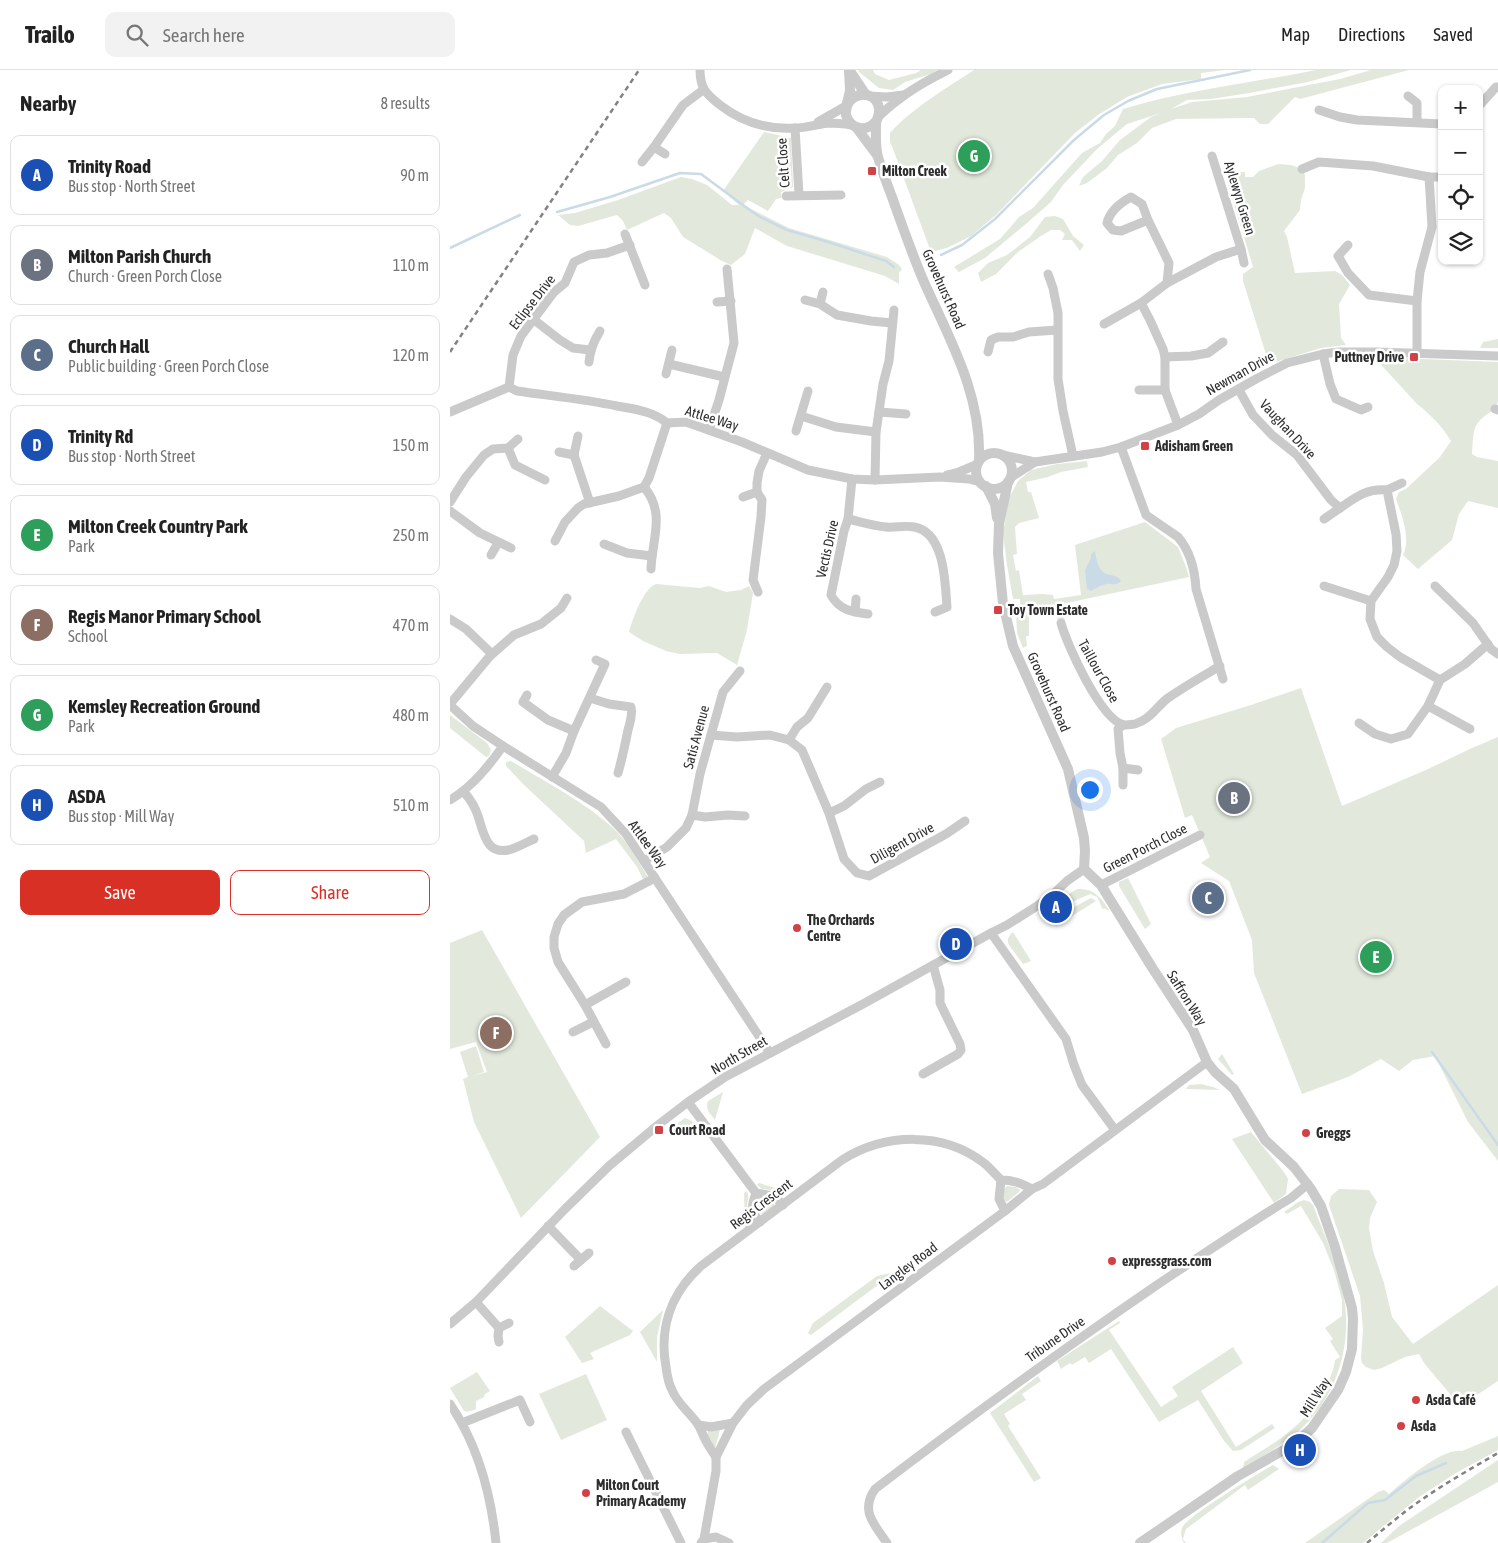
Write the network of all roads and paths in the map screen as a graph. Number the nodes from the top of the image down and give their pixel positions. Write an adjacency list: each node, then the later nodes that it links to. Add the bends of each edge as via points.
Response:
1 (700, 70): 5 (street)
2 (849, 70): 7 (street); 10 (street)
3 (948, 70): 6 (street)
4 (1498, 87): 9 (street)
5 (703, 90): 17 (street, via 740,119 763,126); 18 (street, via 683,105)
6 (903, 95): 7 (street); 12 (street)
7 (867, 96): 10 (street, via 856,96); 12 (street, via 878,105)
8 (1408, 96): 13 (street, via 1418,103)
9 (1483, 102)
10 (847, 105): 15 (street); 16 (street, via 846,118)
11 (1320, 110): 13 (street, via 1358,120)
12 (877, 119): 16 (street, via 865,128); 20 (street, Grovehurst Road)
13 (1417, 122): 14 (street)
14 (1438, 124)
15 (811, 126): 16 (street, via 828,123); 17 (street)
16 (854, 126): 20 (street, Grovehurst Road)
17 (795, 128): 26 (street, Celt Close)
18 (654, 147): 19 (street); 22 (street)
19 (665, 154)
20 (877, 156): 79 (street, Grovehurst Road, via 924,282 964,368)
21 (1212, 156): 33 (street, Aylewyn Green)
22 (642, 162)
23 (1302, 169): 24 (street, via 1319,162 1373,166)
24 (1429, 177): 25 (street); 42 (street, via 1432,227 1420,272)
25 (1438, 178)
26 (799, 195): 27 (street, Celt Close); 28 (street, Celt Close)
27 (840, 195)
28 (786, 196)
29 (1148, 220): 29 (street, via 1142,204 1131,197 1114,210 1107,223 1113,230 1121,231); 37 (street, via 1169,263)
30 (625, 234): 31 (street)
31 (630, 245): 38 (street); 47 (street, Eclipse Drive, via 574,262 566,283 554,292)
32 (1348, 245): 42 (street, via 1338,256 1348,273 1369,295)
33 (1241, 249): 34 (street, Aylewyn Green); 37 (street, via 1216,257)
34 (1244, 263)
35 (727, 269): 41 (street)
36 (1048, 274): 50 (street, via 1058,313)
37 (1167, 283): 44 (street)
38 (645, 285)
39 (824, 292): 45 (street)
40 (805, 300): 45 (street)
41 (731, 301): 43 (street); 63 (street, via 734,343)
42 (1417, 301): 57 (street)
43 (717, 302)
44 (1141, 303): 49 (street); 59 (street)
45 (820, 304): 48 (street, via 837,315)
46 (894, 310): 48 (street)
47 (533, 319): 53 (street, via 573,348); 64 (street, Eclipse Drive, via 513,355)
48 (892, 323): 71 (street, via 889,361)
49 (1104, 324)
50 (1057, 330): 55 (street, via 998,337 991,340); 88 (street, via 1058,378)
51 (600, 331): 53 (street)
52 (1223, 342): 59 (street, via 1208,352)
53 (590, 350): 60 (street)
54 (672, 350): 61 (street)
55 (988, 352)
56 (1323, 354): 57 (street, Newman Drive); 67 (street, Newman Drive, via 1287,363); 69 (street, via 1336,399 1361,410)
57 (1417, 354): 58 (street, Newman Drive)
58 (1498, 356)
59 (1165, 357): 66 (street)
60 (590, 362)
61 (669, 364): 62 (street); 63 (street)
62 (666, 374)
63 (724, 377): 76 (street)
64 (509, 387): 70 (street); 74 (street, Attlee Way, via 648,412)
65 (1139, 390): 66 (street)
66 (1165, 390): 75 (street)
67 (1239, 390): 75 (street, Newman Drive); 104 (street, Vaughan Drive, via 1253,415 1297,455)
68 (808, 392): 73 (street)
69 (1368, 407)
70 (450, 412)
71 (879, 412): 72 (street); 78 (street)
72 (906, 414)
73 (801, 416): 77 (street); 78 (street, via 836,427)
74 (667, 423): 76 (street, Attlee Way, via 686,422); 98 (street)
75 (1178, 425): 82 (street, Newman Drive)
76 (709, 430): 85 (street, Attlee Way)
77 (796, 431)
78 (876, 432): 94 (street)
79 (979, 434): 86 (street); 89 (street, Grovehurst Road)
80 (578, 436): 87 (street)
81 (518, 439): 83 (street)
82 (1120, 447): 88 (street, Newman Drive); 131 (street, via 1146,515 1178,537 1188,555)
83 (508, 448): 93 (street, via 516,465); 102 (street, via 494,449 484,455)
84 (559, 452): 87 (street)
85 (766, 453): 92 (street, Attlee Way, via 808,470); 100 (street, via 759,471)
86 (1000, 454): 89 (street, via 986,455); 90 (street, Newman Drive); 95 (street, via 1009,461)
87 (574, 455): 103 (street)
88 (1074, 456): 90 (street, Newman Drive)
89 (978, 462): 91 (street, Attlee Way); 97 (street, via 976,474)
90 (1036, 462): 95 (street, Newman Drive)
91 (940, 477): 94 (street, Attlee Way); 97 (street, Attlee Way)
92 (852, 479): 94 (street, Attlee Way); 106 (street, Vectis Drive)
93 (545, 480)
94 (875, 480)
95 (1009, 480): 97 (street, via 997,488); 108 (street, Grovehurst Road)
96 (1402, 483): 99 (street)
97 (983, 484): 108 (street, Grovehurst Road, via 995,504)
98 (644, 487): 103 (street); 114 (street, via 657,518)
99 (1387, 490): 104 (street, via 1364,492); 121 (street, via 1397,551 1388,577)
100 (757, 492): 101 (street); 118 (street, via 762,500 753,580)
101 (743, 497)
102 (450, 502)
103 (590, 503): 109 (street, via 578,508 565,522)
104 (1340, 508): 107 (street)
105 (450, 511): 110 (street)
106 (848, 518): 122 (street, Vectis Drive, via 831,595 844,610); 123 (street, via 871,525 914,527 930,535 937,548 952,607)
107 (1324, 518)
108 (999, 524): 162 (street, Grovehurst Road, via 1000,581 1008,628 1068,769 1084,838)
109 (555, 541)
110 (498, 543): 112 (street); 113 (street)
111 (604, 544): 114 (street, via 627,553)
112 (511, 548)
113 (491, 555)
114 (652, 556): 115 (street)
115 (651, 569)
116 (1324, 586): 121 (street)
117 (1435, 586): 127 (street, via 1473,623)
118 (758, 592)
119 (567, 598): 128 (street, via 561,608 541,624 514,635)
120 (856, 599): 122 (street)
121 (1371, 601): 134 (street, via 1370,619 1376,637 1400,657)
122 (854, 612): 124 (street, Vectis Drive)
123 (935, 612)
124 (868, 614)
125 (450, 619): 128 (street, via 466,629)
126 (1062, 623): 141 (street, Taillour Close, via 1072,653 1097,700 1112,718)
127 (1488, 644): 129 (street); 134 (street)
128 (492, 654): 138 (street)
129 (1498, 654)
130 (596, 660): 137 (street, via 604,664)
131 (1220, 666): 133 (street); 141 (street, via 1166,699 1146,719 1136,724)
132 (740, 672): 144 (street, Satis Avenue, via 723,692)
133 (1223, 679)
134 (1440, 680): 139 (street)
135 (827, 686): 145 (street, via 808,718)
136 (527, 695): 143 (street, via 523,702 548,720)
137 (590, 698): 143 (street); 149 (street, via 631,707 633,713)
138 (450, 705): 146 (street, Attlee Way, via 473,726)
139 (1428, 706): 140 (street, via 1408,734 1391,739 1375,734); 142 (street)
140 (1359, 723)
141 (1123, 724): 147 (street, via 1118,729)
142 (1470, 729)
143 (574, 731): 150 (street)
144 (711, 735): 145 (street, via 737,738 770,735); 156 (street, Satis Avenue)
145 (789, 740): 155 (street, Diligent Drive, via 802,750)
146 (503, 746): 150 (street, Attlee Way); 153 (street)
147 (1123, 768): 148 (street); 152 (street)
148 (1138, 770)
149 (618, 773)
150 (552, 777): 161 (street, Attlee Way, via 601,807 626,834)
151 (880, 782): 155 (street)
152 (1123, 784)
153 (464, 792): 154 (street); 160 (street, via 472,802 489,845 510,849)
154 (450, 800)
155 (829, 813): 158 (street, Diligent Drive, via 844,859 857,872 869,876)
156 (692, 815): 157 (street); 161 (street, Satis Avenue, via 676,840)
157 (745, 816)
158 (964, 821)
159 (1200, 835): 164 (street, Green Porch Close)
160 (534, 839)
161 (644, 861): 163 (street, Attlee Way)
162 (1084, 869): 164 (street, Saffron Way); 165 (street, North Street, via 1044,902)
163 (656, 878): 168 (street, via 624,894 582,902 564,915 558,924 554,937 558,962); 172 (street, Attlee Way)
164 (1101, 885): 173 (street, Saffron Way, via 1193,1030)
165 (991, 933): 166 (street, North Street); 176 (street, via 1066,1039 1082,1085)
166 (933, 965): 172 (street, North Street); 174 (street, via 940,1003 961,1050)
167 (626, 982): 168 (street)
168 (585, 1005): 169 (street)
169 (593, 1022): 170 (street); 171 (street)
170 (573, 1032)
171 (606, 1044)
172 (770, 1053): 175 (street, North Street)
173 (1207, 1062): 176 (street, Langley Road); 178 (street, Saffron Way, via 1234,1089 1265,1140)
174 (924, 1074)
175 (688, 1102): 180 (street); 184 (street, North Street, via 621,1154)
176 (1115, 1130): 179 (street, Langley Road, via 1044,1184)
177 (1001, 1180): 179 (street, Regis Crescent, via 1011,1180); 181 (street, Regis Crescent, via 984,1164 950,1145 899,1139 854,1153); 182 (street, via 999,1199)
178 (1308, 1184): 202 (street, Tribune Drive, via 1076,1340 875,1489 870,1496 868,1515); 203 (street, Mill Way, via 1321,1206 1352,1308 1352,1349 1338,1390 1312,1428 1296,1443 1238,1476)
179 (1032, 1189): 182 (street, Langley Road)
180 (756, 1193): 181 (street, via 774,1196); 183 (street, via 752,1209)
181 (783, 1205): 183 (street, Regis Crescent)
182 (1005, 1211): 194 (street, Langley Road, via 764,1389)
183 (760, 1222): 195 (street, Regis Crescent, via 689,1277 678,1292 668,1317 663,1346 672,1390)
184 (548, 1226): 185 (street, via 577,1263); 186 (street, North Street)
185 (590, 1253)
186 (476, 1302): 188 (street, North Street); 189 (street)
187 (509, 1323): 189 (street)
188 (450, 1324)
189 (500, 1328): 190 (street)
190 (500, 1342)
191 (450, 1404): 193 (street)
192 (530, 1422): 193 (street, via 520,1400)
193 (462, 1423): 199 (street, via 488,1493)
194 (733, 1423): 195 (street, via 711,1427); 197 (street, Langley Road)
195 (699, 1425): 197 (street, Regis Crescent)
196 (626, 1432): 200 (street)
197 (716, 1457): 198 (street, Langley Road)
198 (703, 1541): 201 (street, via 716,1537)
199 (496, 1543)
200 (681, 1543)
201 (729, 1543)
202 (887, 1543)
203 (1140, 1543)

